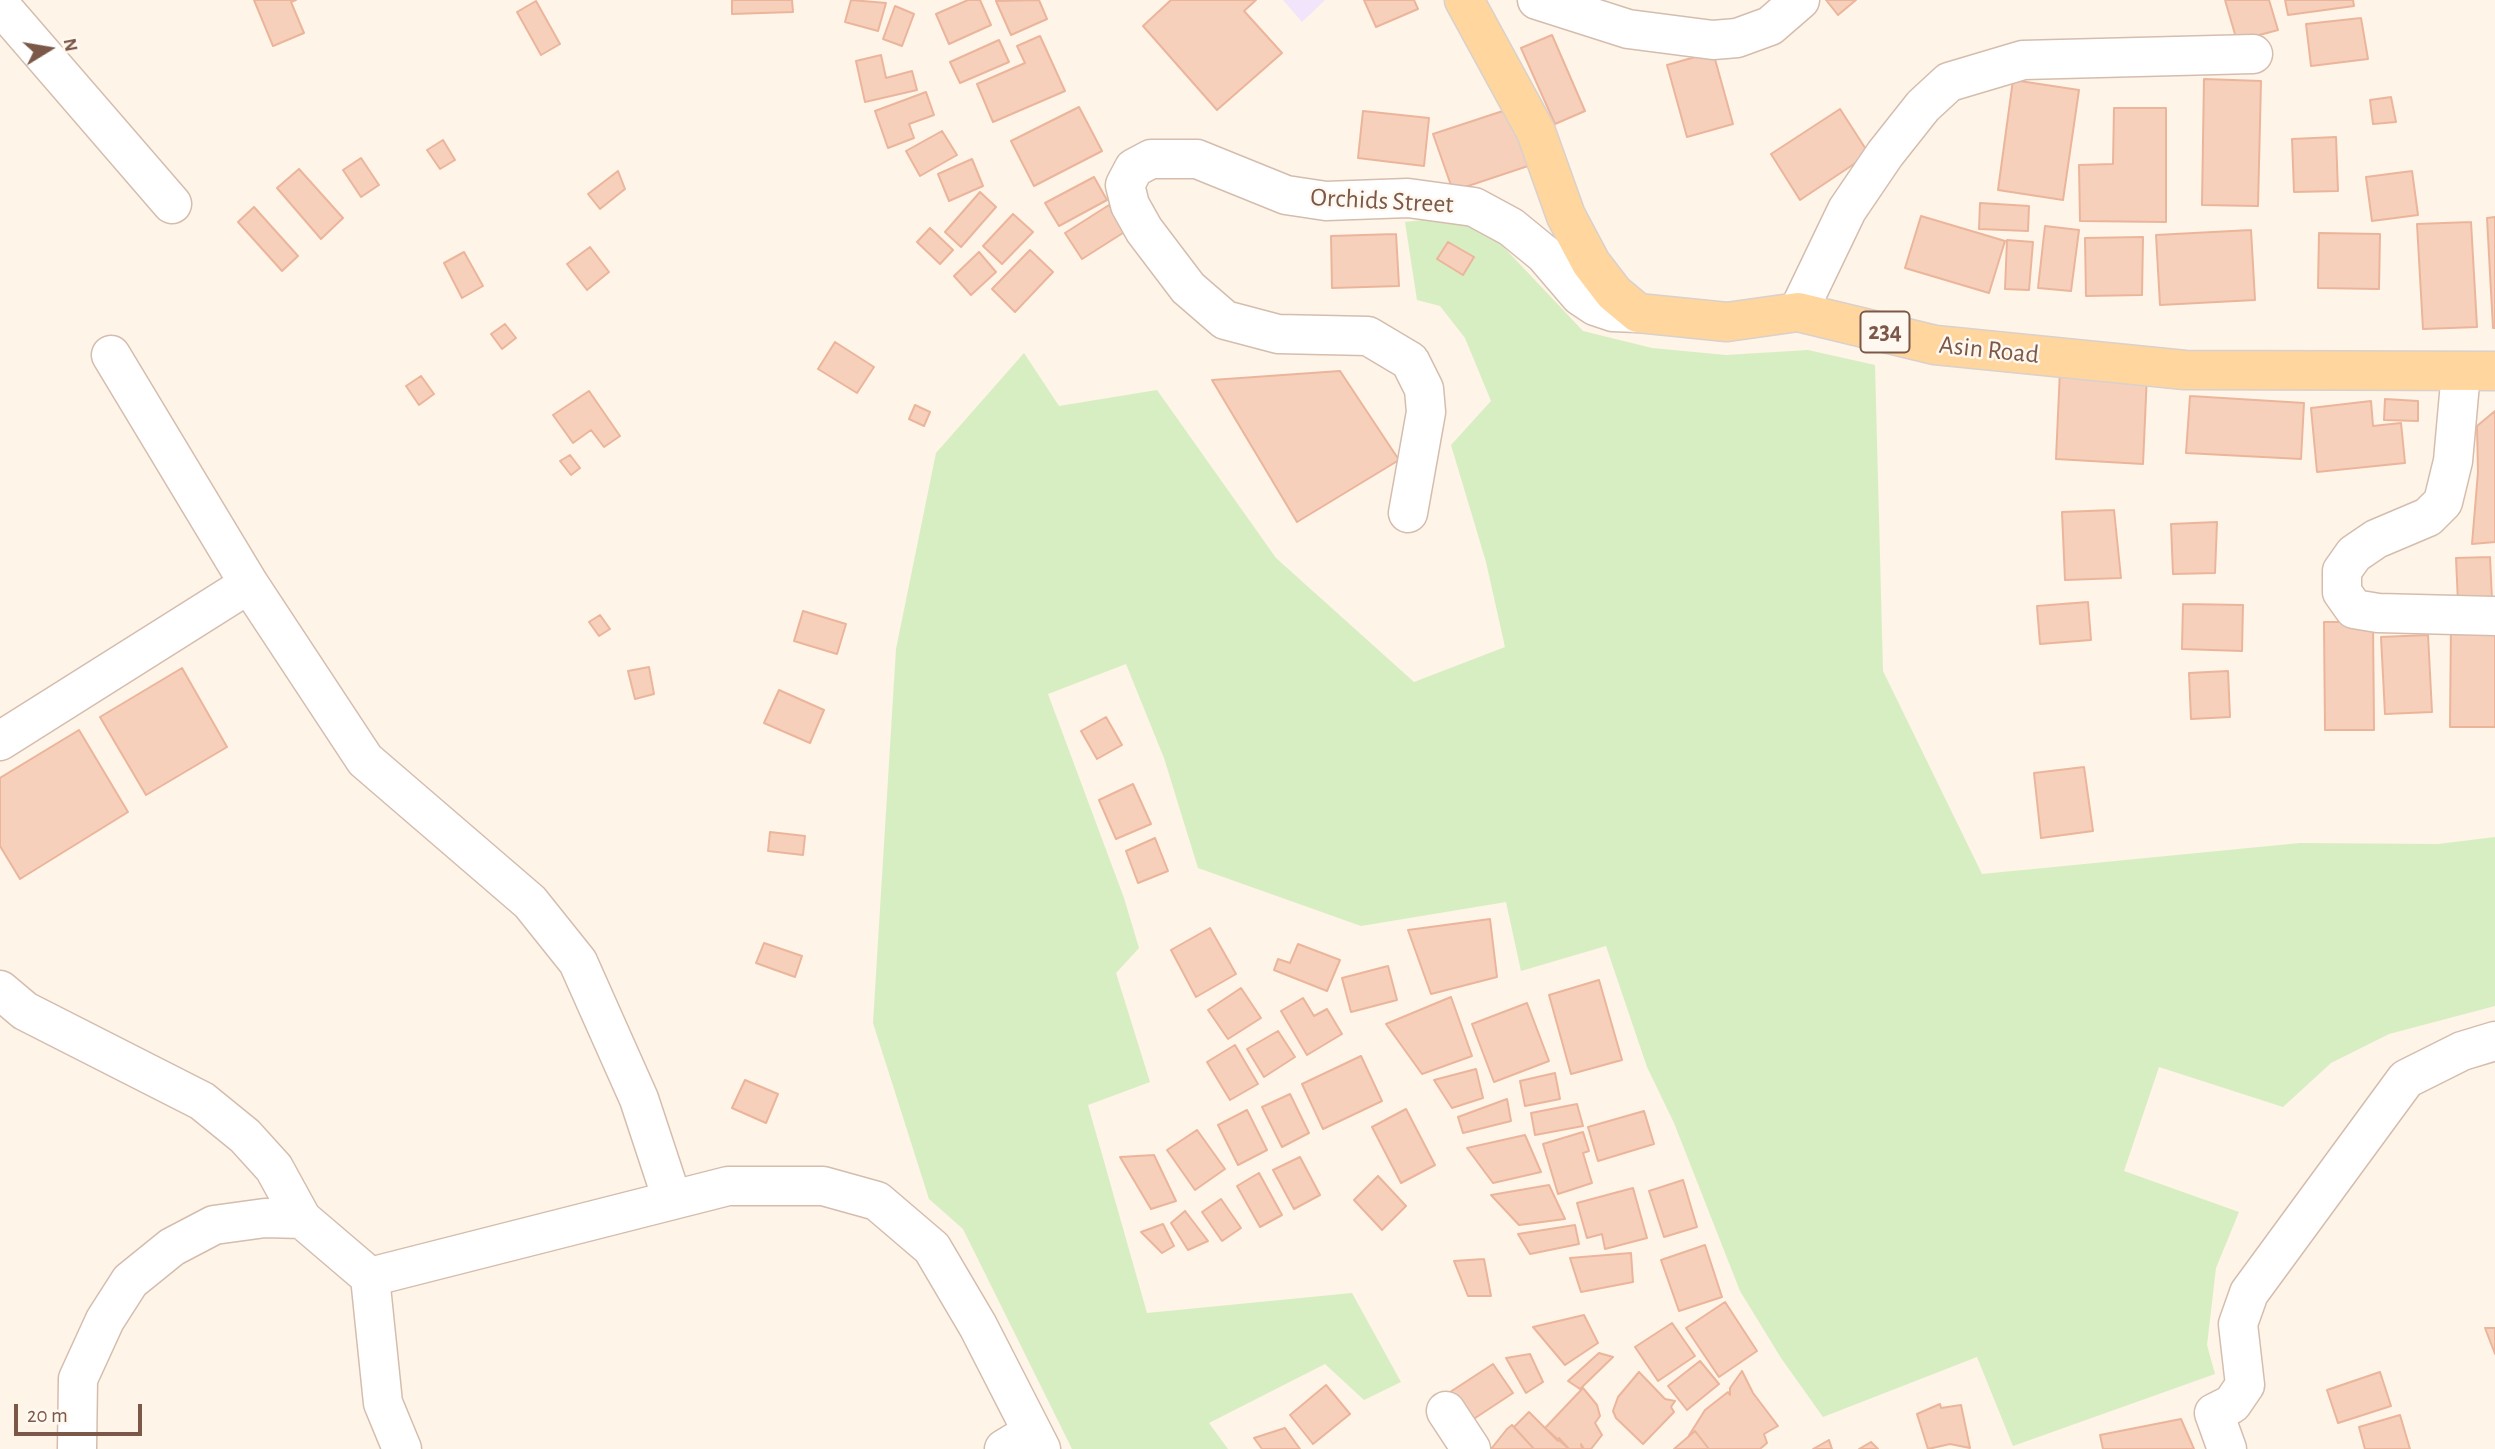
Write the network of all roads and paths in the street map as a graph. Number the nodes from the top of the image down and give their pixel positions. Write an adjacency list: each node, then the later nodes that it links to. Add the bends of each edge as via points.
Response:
1 (1464, 0): 8 (main road, via 1535,132 1566,216 1591,263 1614,293)
2 (1537, 0): 3 (street, via 1628,29 1713,40 1737,38 1770,26)
3 (1800, 0)
4 (0, 5): 6 (street)
5 (2253, 54): 7 (street, via 2023,60 1949,82 1923,106 1847,210)
6 (172, 204)
7 (1798, 312): 8 (main road, Asin Road / 234, via 1727,322); 10 (main road, Asin Road / 234, via 1935,345 2185,370)
8 (1638, 313): 11 (street, Orchids Street, via 1595,306 1580,296 1544,254 1511,227 1474,207 1408,198 1326,201 1286,195 1197,159 1151,159 1134,168 1125,185 1143,230 1188,288 1225,320 1278,334 1368,336 1410,361 1424,388 1426,412)
9 (111, 355): 12 (street)
10 (2478, 372): 13 (street, via 2443,502 2428,517 2376,538 2354,554 2342,572 2342,592 2354,609 2378,613)
11 (1408, 513)
12 (249, 584): 14 (street); 17 (street, via 365,760 530,902 578,962 639,1100)
13 (2495, 616)
14 (0, 741)
15 (0, 990): 18 (street, via 25,1011 202,1101 245,1136 274,1168)
16 (2495, 1041): 25 (street, via 2462,1051 2406,1079 2249,1293 2238,1324 2245,1385 2232,1404 2214,1413)
17 (672, 1199): 19 (street); 21 (street, via 728,1186 778,1183 823,1186 877,1201 932,1248 978,1326)
18 (302, 1219): 19 (street); 22 (street, via 214,1224 172,1247 130,1281 105,1320 78,1379)
19 (370, 1277): 23 (street, via 383,1403)
20 (1446, 1411): 24 (street)
21 (1026, 1443)
22 (77, 1449)
23 (402, 1449)
24 (1471, 1449)
25 (2227, 1449)

